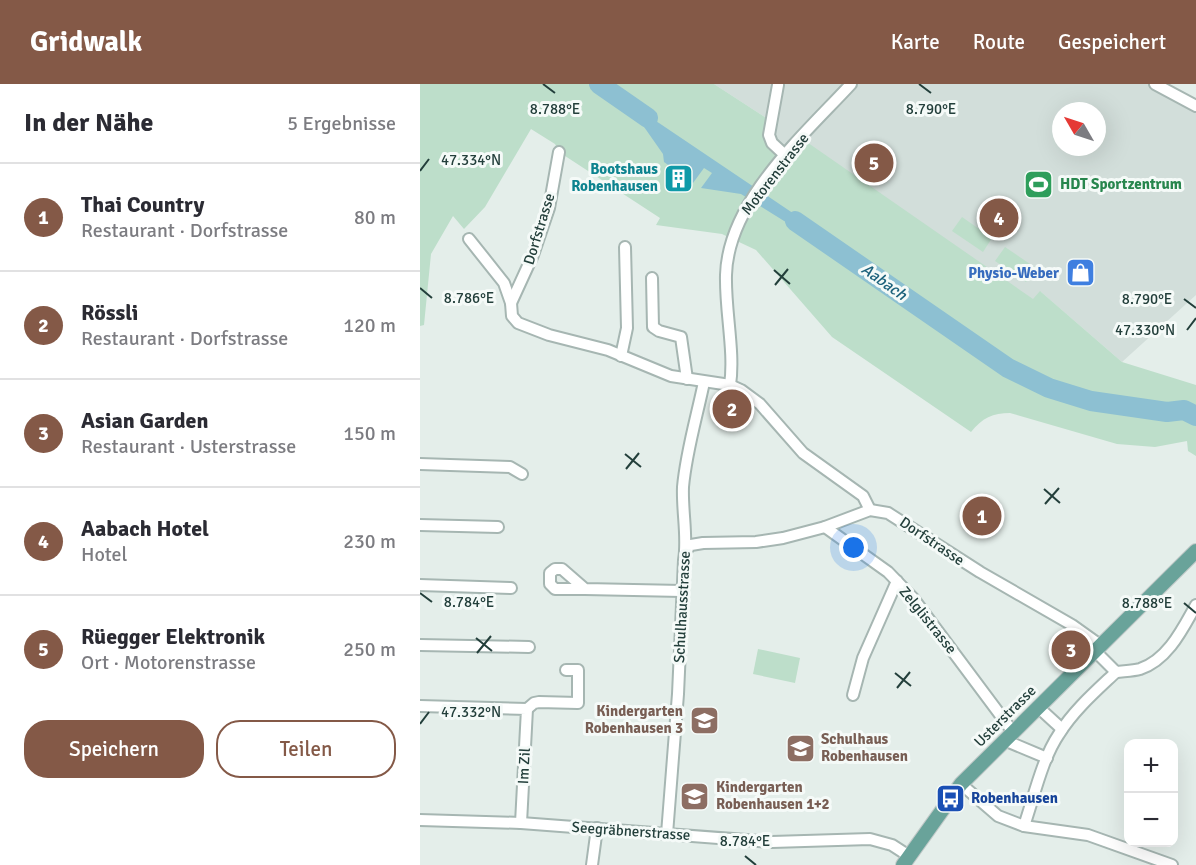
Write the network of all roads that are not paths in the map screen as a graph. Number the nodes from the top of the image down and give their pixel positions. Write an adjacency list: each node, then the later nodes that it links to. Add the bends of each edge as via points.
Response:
1 (851, 84): 6 (street, Motorenstrasse)
2 (1155, 84): 4 (street)
3 (778, 85): 6 (street, via 769,135 771,143)
4 (1196, 106)
5 (559, 152): 10 (street, Dorfstrasse, via 549,208)
6 (786, 156): 14 (street, Motorenstrasse, via 748,204 734,232 727,261)
7 (469, 239): 10 (street, via 504,283)
8 (625, 247): 11 (street, via 627,328)
9 (652, 278): 12 (street, via 654,327 681,337)
10 (511, 303): 11 (street, via 512,316 523,326)
11 (621, 356): 12 (street)
12 (687, 379): 13 (street)
13 (704, 382): 14 (street); 21 (street, Schulhausstrasse, via 684,478)
14 (730, 385): 17 (street, via 760,404 803,453 857,490)
15 (420, 464): 16 (street, via 510,467)
16 (522, 474)
17 (870, 510): 20 (street); 31 (street, Dorfstrasse, via 897,518 1072,625)
18 (420, 525): 19 (street)
19 (498, 526)
20 (825, 527): 21 (street, via 775,540 703,543); 23 (street, Zelglistrasse)
21 (687, 549): 27 (street, Schulhausstrasse)
22 (1196, 551): 31 (main road, Usterstrasse)
23 (897, 581): 34 (street, via 864,658); 39 (street, Zelglistrasse, via 913,598)
24 (420, 585): 25 (street)
25 (511, 588)
26 (585, 589): 27 (street)
27 (682, 591): 46 (street, Schulhausstrasse)
28 (1196, 605): 33 (street, via 1163,654 1141,668)
29 (420, 645): 30 (street)
30 (529, 647)
31 (1097, 648): 33 (street, Dorfstrasse); 36 (main road, Usterstrasse)
32 (566, 670): 37 (street, via 578,670 578,703 539,702)
33 (1116, 672): 38 (street)
34 (853, 695)
35 (420, 706): 37 (street)
36 (1038, 707): 38 (street); 39 (main road, Usterstrasse)
37 (527, 709): 43 (street, Im Zil)
38 (1062, 729): 40 (street)
39 (1009, 736): 40 (street); 41 (main road, Usterstrasse)
40 (1047, 758): 44 (street)
41 (961, 784): 44 (street, via 998,816); 47 (main road, Usterstrasse)
42 (420, 820): 43 (street, Seegräbnerstrasse)
43 (521, 823): 45 (street, Seegräbnerstrasse)
44 (1024, 826): 49 (street, via 1088,835)
45 (597, 828): 46 (street, Seegräbnerstrasse); 48 (street)
46 (667, 834): 47 (street, Seegräbnerstrasse, via 780,842 870,839 892,845)
47 (906, 860)
48 (592, 865)
49 (1172, 865)

